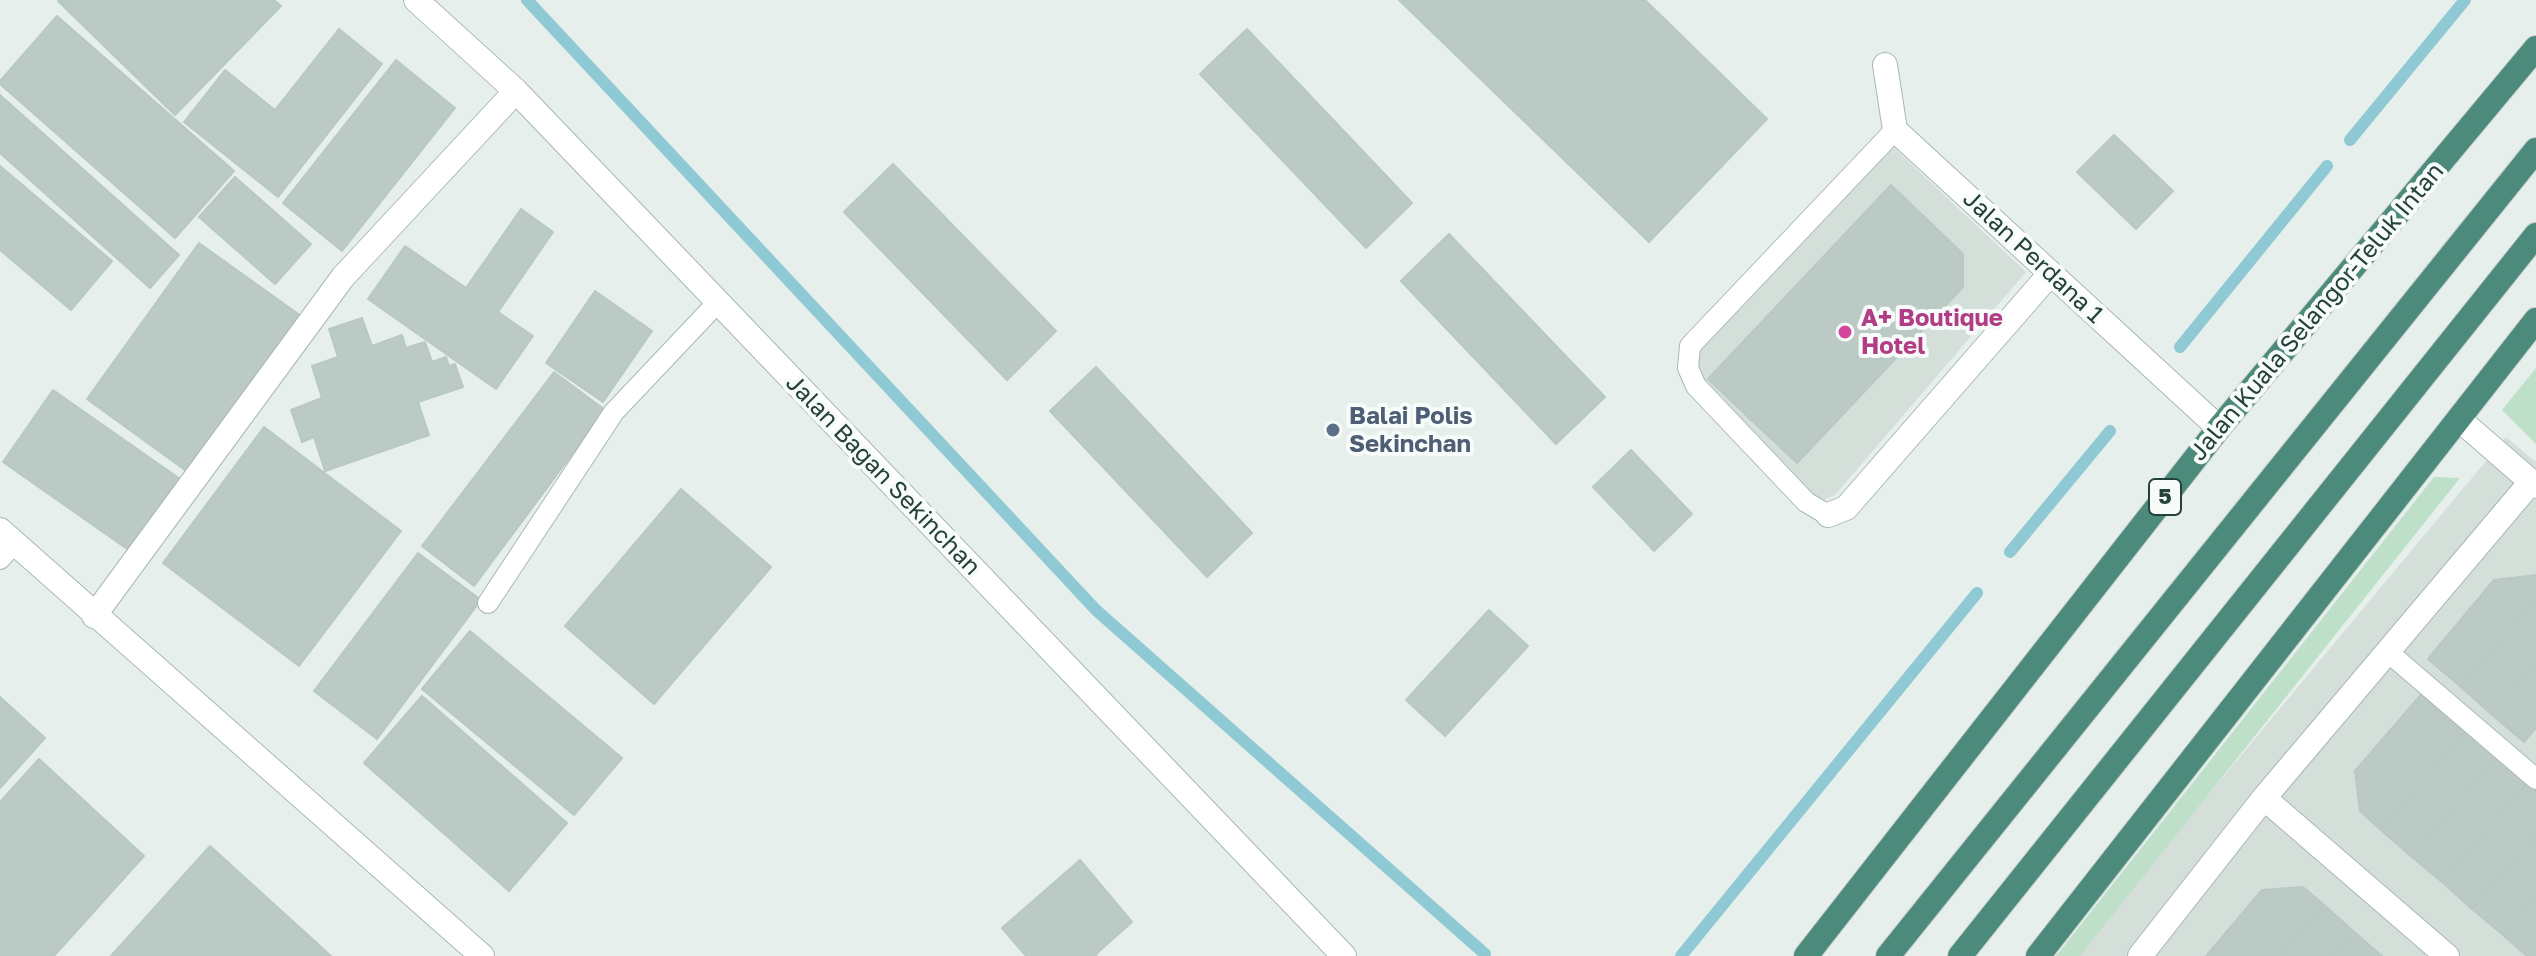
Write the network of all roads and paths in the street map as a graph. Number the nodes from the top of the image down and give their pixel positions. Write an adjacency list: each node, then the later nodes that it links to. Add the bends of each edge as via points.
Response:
1 (416, 0): 4 (street, Jalan Bagan Sekinchan)
2 (2536, 48): 12 (highway, Jalan Kuala Selangor-Teluk Intan / 5)
3 (1885, 65): 5 (street)
4 (516, 91): 9 (street, Jalan Bagan Sekinchan); 17 (street, via 343,277)
5 (1895, 130): 8 (street, Jalan Perdana 1); 14 (lane, via 1690,346 1688,368 1696,386 1806,502)
6 (2536, 150): 24 (highway)
7 (2536, 235): 25 (highway)
8 (2050, 274): 12 (street, Jalan Perdana 1); 14 (street, via 1846,508)
9 (718, 302): 16 (lane, via 614,412); 22 (street, Jalan Bagan Sekinchan)
10 (2536, 320): 11 (highway)
11 (2460, 420): 13 (street); 26 (highway)
12 (2219, 428): 23 (highway, Jalan Kuala Selangor-Teluk Intan / 5)
13 (2534, 484): 18 (street)
14 (1828, 515)
15 (5, 544): 17 (street)
16 (488, 603)
17 (94, 616): 21 (street)
18 (2388, 652): 19 (lane); 20 (street)
19 (2536, 779)
20 (2264, 798): 27 (street); 28 (street)
21 (482, 956)
22 (1344, 956)
23 (1806, 956)
24 (1888, 956)
25 (1960, 956)
26 (2038, 956)
27 (2141, 956)
28 (2447, 956)

